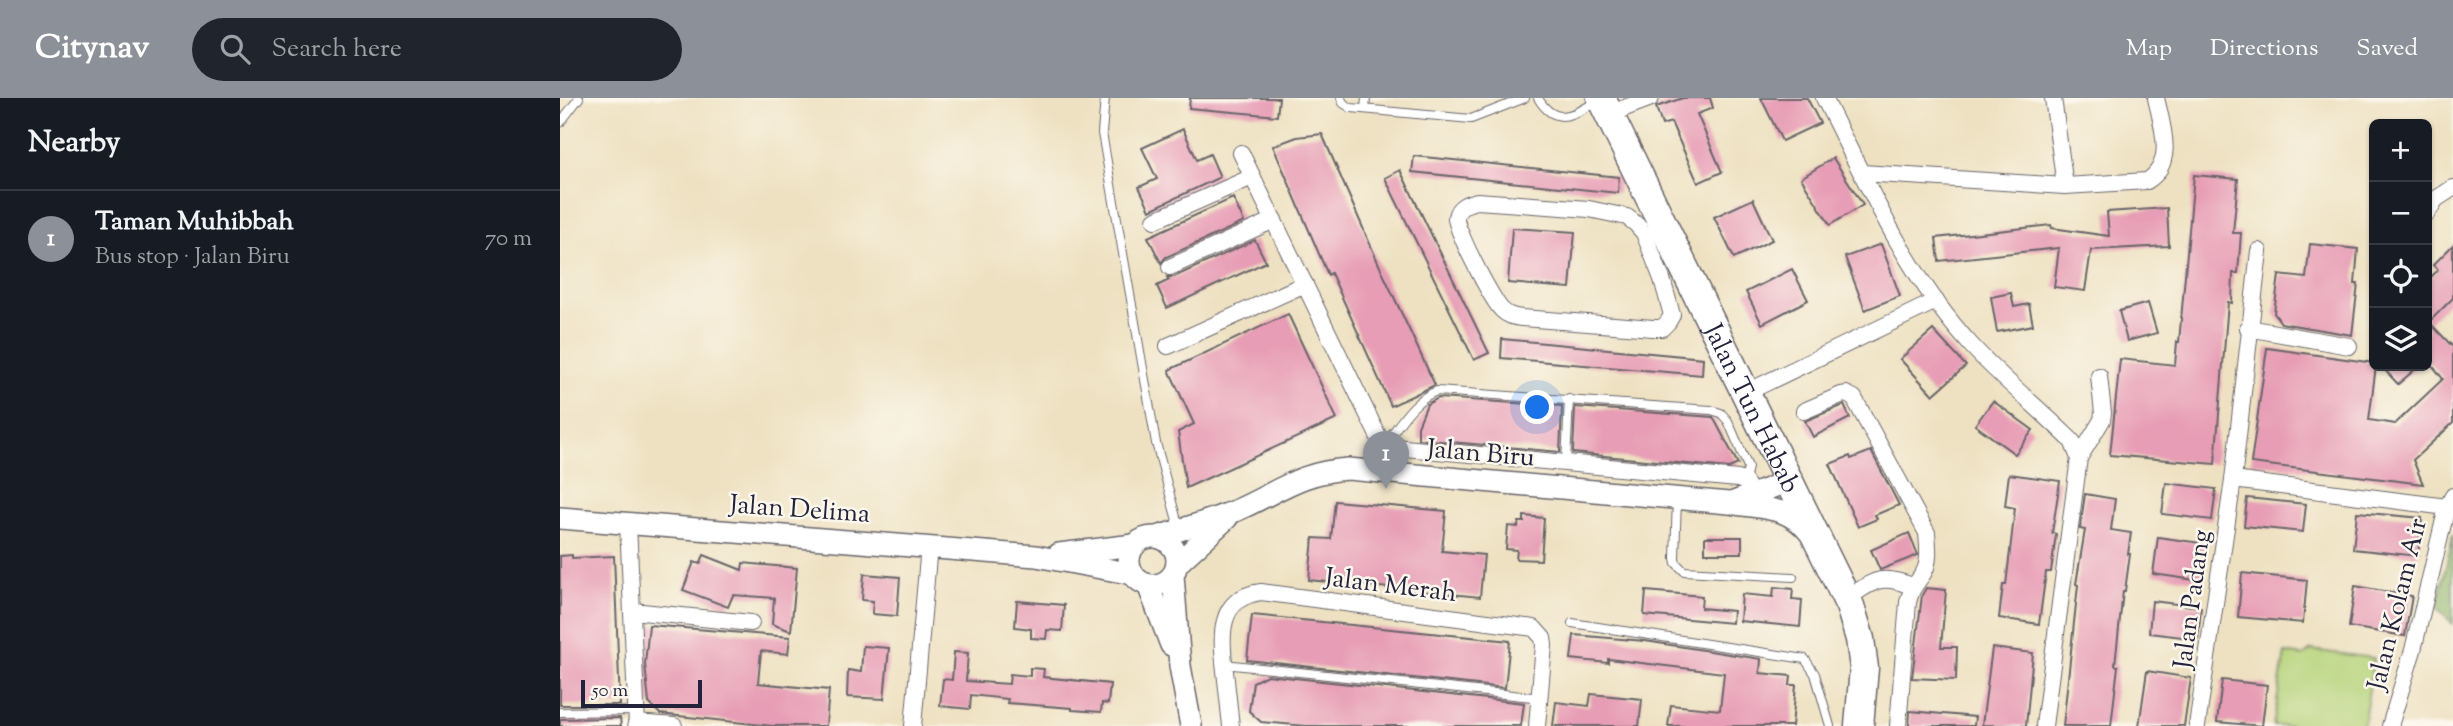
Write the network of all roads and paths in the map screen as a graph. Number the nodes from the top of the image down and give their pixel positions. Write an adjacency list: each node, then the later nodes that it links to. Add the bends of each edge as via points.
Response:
1 (579, 98): 13 (lane)
2 (1105, 98): 47 (lane, via 1102,133 1156,443)
3 (1341, 98): 12 (lane, via 1347,106)
4 (1366, 98): 12 (lane)
5 (1525, 98): 12 (lane, via 1471,119)
6 (1538, 98): 11 (lane, via 1559,116)
7 (1651, 98): 11 (street)
8 (1824, 98): 15 (street)
9 (2053, 98): 17 (street)
10 (2156, 98): 17 (street, via 2165,159 2156,176 2137,183)
11 (1604, 104): 24 (highway, Jalan Tun Habab)
12 (1365, 109)
13 (560, 123)
14 (1241, 153): 16 (street)
15 (1862, 173): 17 (street); 26 (street, via 1910,264)
16 (1252, 177): 20 (street); 21 (street)
17 (2065, 186)
18 (2453, 188): 19 (street)
19 (2432, 205)
20 (1155, 220)
21 (1274, 220): 23 (street); 25 (street)
22 (2259, 251): 27 (street, Jalan Padang)
23 (1170, 267)
24 (1675, 277): 24 (street, via 1627,217 1590,209 1477,201 1466,203 1456,216 1461,236 1495,302 1512,316 1662,328 1672,315); 31 (highway, Jalan Tun Habab)
25 (1305, 284): 28 (street); 34 (street)
26 (1936, 301): 31 (street); 35 (street, via 1971,345 2071,441)
27 (2248, 328): 29 (street); 39 (street, Jalan Padang)
28 (1168, 346)
29 (2349, 346)
30 (2099, 376): 35 (street, via 2102,420)
31 (1745, 393): 37 (highway, Jalan Tun Habab)
32 (1569, 399): 34 (lane, via 1437,391 1417,403); 36 (lane); 40 (lane, via 1721,413 1747,464)
33 (1804, 411): 56 (street, via 1841,394 1854,398 1927,533 1925,571)
34 (1383, 446): 36 (street); 38 (street)
35 (2079, 458): 74 (street)
36 (1566, 463): 40 (street, via 1738,479)
37 (1783, 470): 40 (street, Jalan Biru, via 1778,485); 50 (highway, Jalan Tun Habab)
38 (1399, 473): 41 (street, Jalan Biru); 44 (street, Jalan Biru, via 1329,470 1278,488)
39 (2233, 480): 42 (street); 75 (street, Jalan Padang)
40 (1749, 489): 43 (street, Jalan Biru)
41 (1677, 498): 43 (street, Jalan Biru); 54 (lane, via 1675,558 1679,568)
42 (2450, 501): 76 (street, Jalan Kolam Air)
43 (1729, 503): 50 (street, Jalan Biru, via 1785,513 1800,521)
44 (1236, 510): 47 (street, Jalan Biru); 53 (street, Jalan Biru)
45 (560, 518): 46 (street, Jalan Delima)
46 (628, 523): 51 (street, Jalan Delima); 58 (street)
47 (1180, 530): 48 (street, Jalan Biru)
48 (1157, 537): 49 (street); 53 (street, via 1174,550)
49 (1134, 545): 52 (street, Jalan Delima); 55 (street, via 1129,559)
50 (1819, 545): 57 (highway, Jalan Tun Habab)
51 (929, 546): 52 (street, Jalan Delima); 67 (street)
52 (1036, 556): 55 (street, Jalan Delima)
53 (1175, 569): 55 (street, via 1162,583); 62 (street)
54 (1793, 577)
55 (1140, 579): 62 (street)
56 (1912, 586): 57 (street, via 1877,579); 73 (street)
57 (1846, 599): 72 (highway, Jalan Tun Habab, via 1864,668)
58 (632, 611): 59 (street); 65 (street)
59 (751, 623)
60 (1572, 623): 71 (lane, via 1805,659 1815,674)
61 (1224, 664): 63 (lane); 63 (street, Jalan Merah, via 1221,638 1225,618 1247,594 1261,592 1534,628 1544,645); 69 (street)
62 (1180, 666): 68 (street)
63 (1541, 698): 70 (street)
64 (560, 712): 65 (lane)
65 (636, 720): 66 (street)
66 (674, 726)
67 (913, 726)
68 (1191, 726)
69 (1231, 726)
70 (1537, 726)
71 (1830, 726)
72 (1859, 726)
73 (1898, 726)
74 (2044, 726)
75 (2197, 726)
76 (2390, 726)

